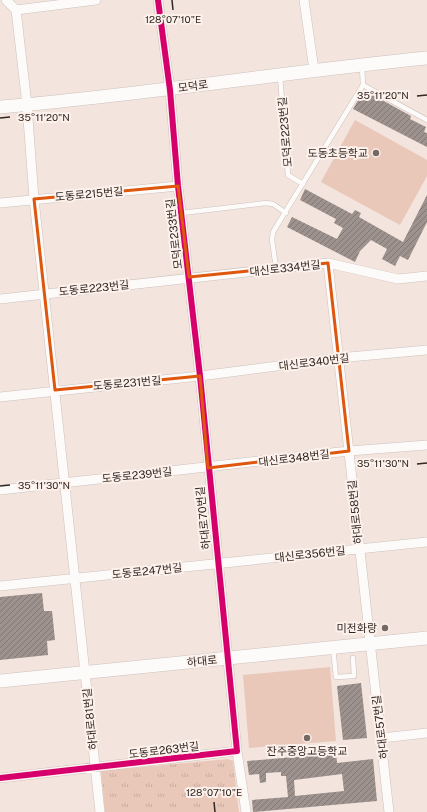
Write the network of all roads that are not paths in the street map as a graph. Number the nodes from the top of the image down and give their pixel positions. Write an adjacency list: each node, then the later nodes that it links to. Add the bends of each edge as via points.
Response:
1 (6, 0): 5 (street)
2 (96, 0): 5 (street)
3 (158, 0): 11 (street, 모덕로233번길)
4 (304, 0): 8 (street)
5 (16, 10): 12 (street)
6 (427, 58): 7 (street, 모덕로)
7 (362, 64): 8 (street, 모덕로); 10 (lane)
8 (314, 70): 9 (street, 모덕로)
9 (280, 74): 11 (street, 모덕로); 15 (lane, 모덕로223번길, via 288,175)
10 (363, 85): 14 (lane); 15 (lane)
11 (170, 90): 12 (street, 모덕로); 16 (street, 모덕로233번길)
12 (27, 105): 13 (street, 모덕로); 17 (street)
13 (0, 107)
14 (427, 120)
15 (303, 184): 20 (lane)
16 (178, 186): 17 (street, 도동로215번길); 19 (street, 모덕로233번길)
17 (34, 199): 18 (street, 도동로215번길); 25 (street)
18 (0, 203)
19 (182, 213): 20 (lane, via 266,203 273,204); 24 (street, 모덕로233번길)
20 (286, 213): 22 (lane, via 273,232)
21 (328, 263): 22 (street, 대신로334번길); 23 (street, 대신로334번길, via 398,279); 28 (street, 하대로58번길)
22 (276, 268): 24 (street, 대신로334번길)
23 (427, 276)
24 (189, 277): 25 (street, 도동로223번길); 29 (street, 모덕로233번길)
25 (45, 293): 26 (street, 도동로223번길); 30 (street)
26 (0, 299)
27 (427, 350): 28 (street, 대신로340번길)
28 (338, 358): 29 (street, 대신로340번길); 33 (street, 하대로58번길)
29 (200, 376): 30 (street, 도동로231번길); 34 (street, 하대로70번길)
30 (54, 390): 31 (street, 도동로231번길); 35 (street)
31 (0, 397)
32 (427, 445): 33 (street, 대신로348번길)
33 (349, 451): 34 (street, 대신로348번길); 38 (street, 하대로58번길)
34 (208, 468): 35 (street, 도동로239번길); 39 (street, 하대로70번길)
35 (65, 483): 36 (street, 도동로239번길); 40 (street)
36 (0, 490)
37 (427, 542): 38 (street, 대신로356번길)
38 (359, 549): 39 (street, 대신로356번길); 43 (street, 하대로58번길)
39 (218, 564): 40 (street, 도동로247번길); 45 (street, 하대로70번길)
40 (76, 578): 41 (street, 도동로247번길); 47 (street)
41 (0, 586)
42 (427, 638): 43 (street, 하대로)
43 (369, 643): 44 (street, 하대로); 50 (street, 하대로57번길)
44 (333, 647): 45 (street, 하대로); 46 (lane, via 336,677 354,676)
45 (227, 658): 47 (street, 하대로); 51 (street)
46 (353, 658)
47 (85, 673): 48 (street, 하대로); 52 (street, 하대로81번길)
48 (0, 681)
49 (427, 733): 50 (street)
50 (382, 738): 56 (street, 하대로57번길)
51 (237, 752): 52 (street, 도동로263번길); 55 (street)
52 (95, 768): 53 (street, 도동로263번길); 54 (street, 하대로81번길)
53 (0, 778)
54 (100, 812)
55 (246, 812)
56 (389, 812)

